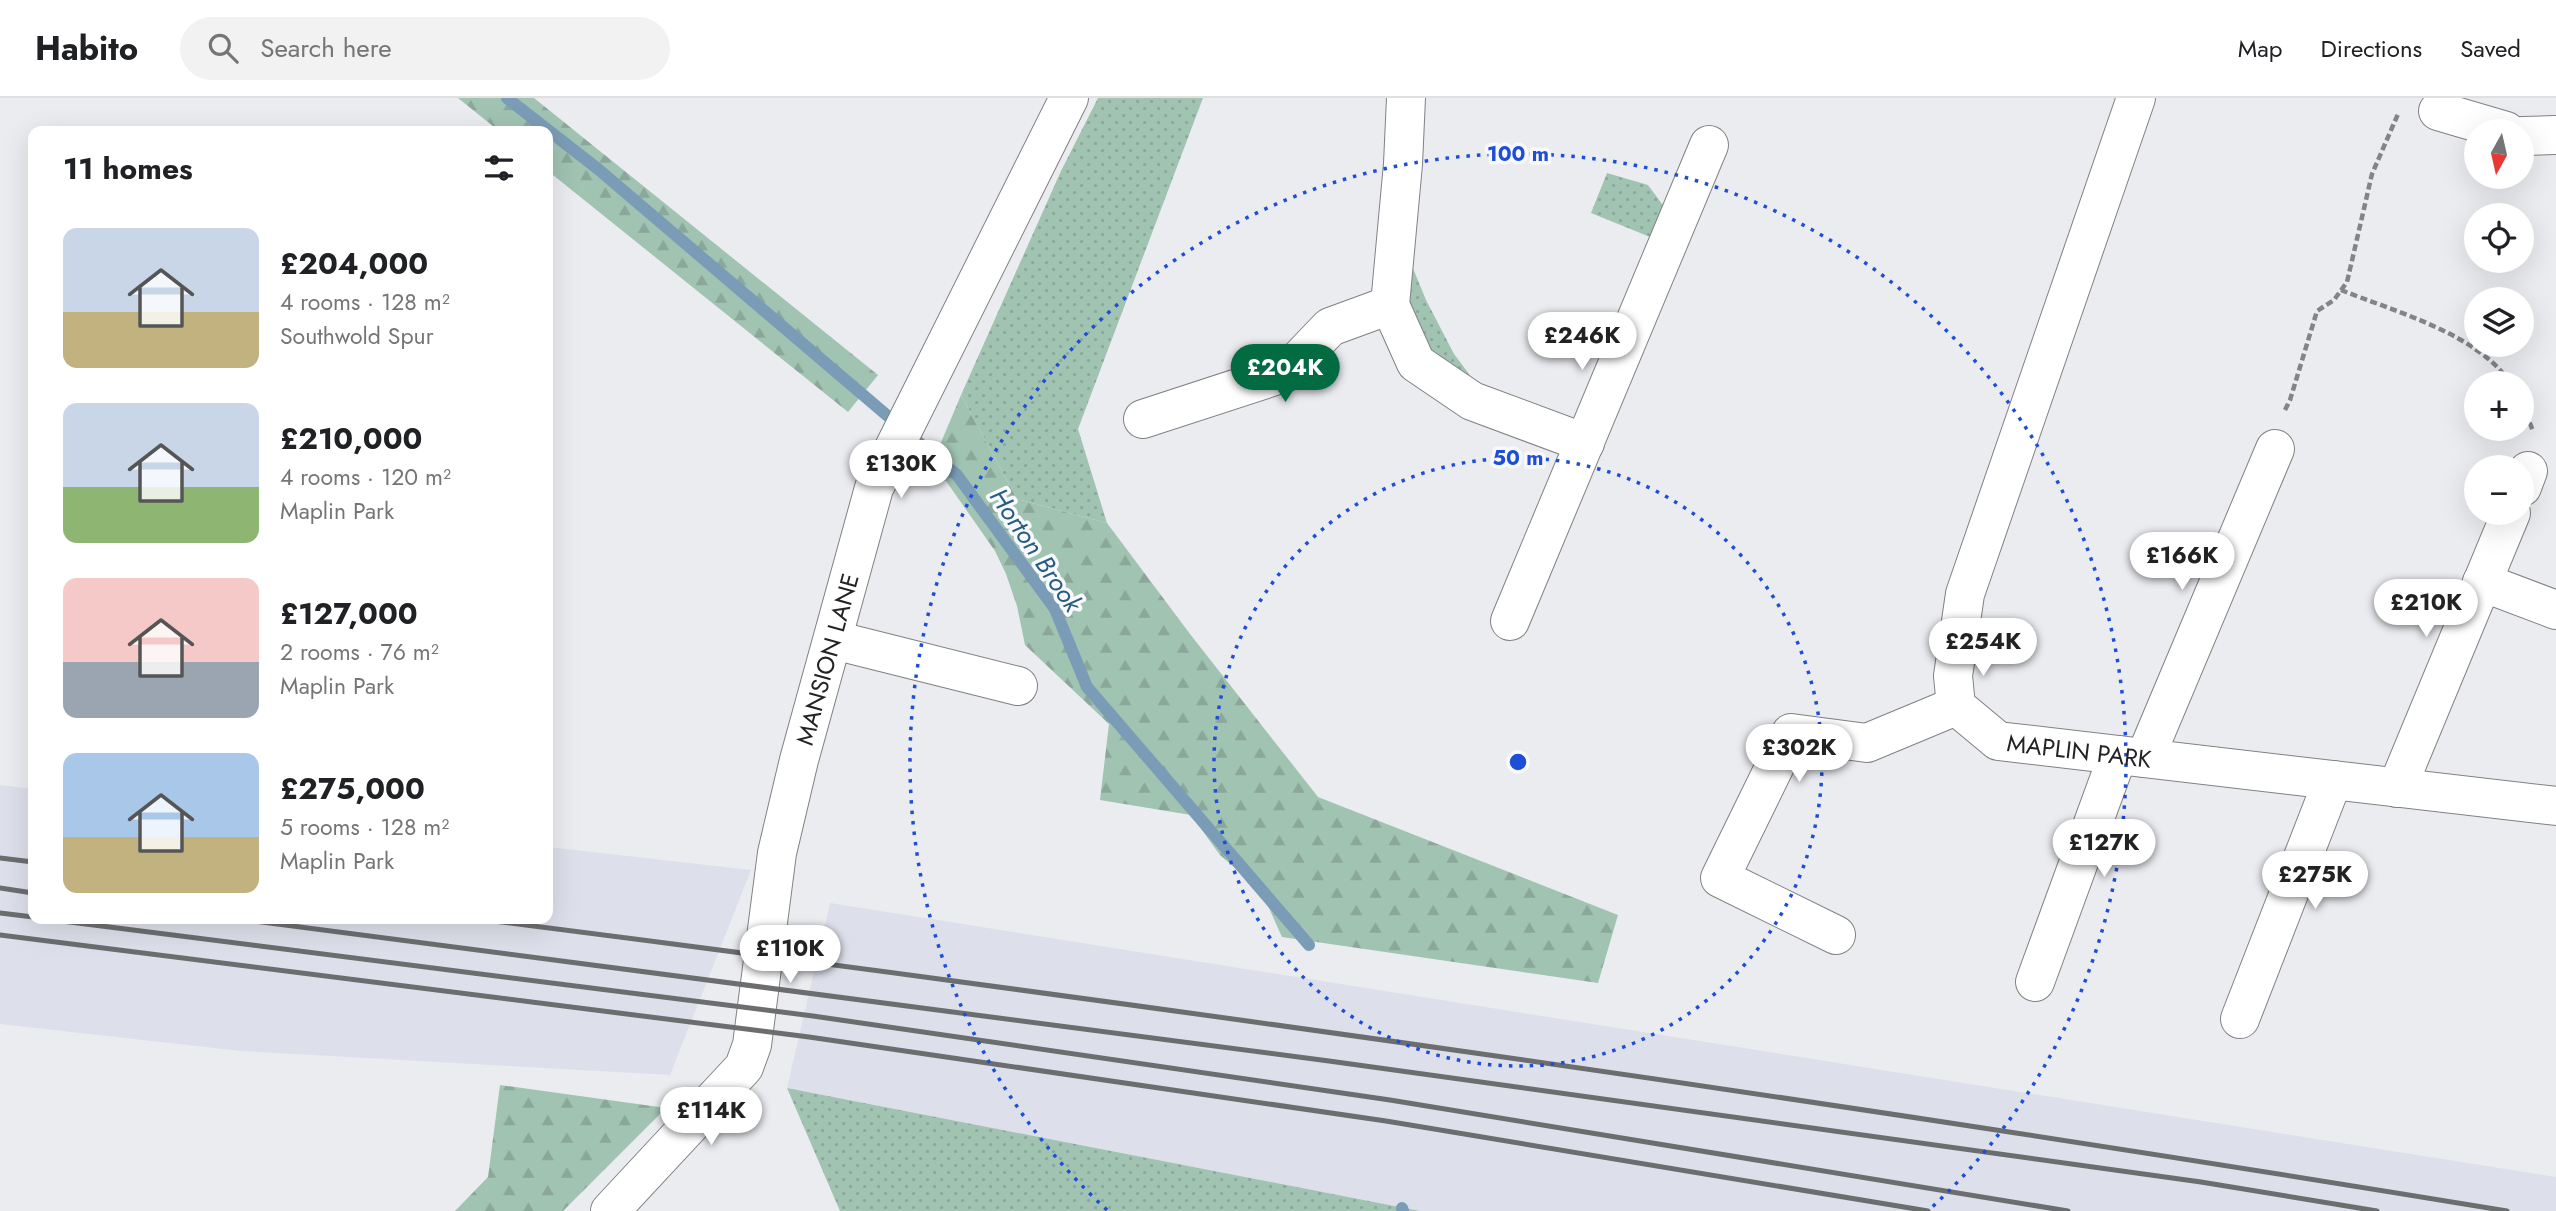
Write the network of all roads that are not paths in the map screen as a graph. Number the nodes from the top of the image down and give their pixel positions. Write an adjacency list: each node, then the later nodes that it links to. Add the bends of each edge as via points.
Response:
1 (1069, 98): 17 (street, MANSION LANE, via 874,488)
2 (1406, 98): 9 (street)
3 (2136, 98): 19 (street, via 1965,594 1953,676)
4 (2421, 108): 5 (street)
5 (2464, 120)
6 (2556, 135): 7 (street)
7 (2534, 136)
8 (1709, 145): 11 (street)
9 (1390, 305): 10 (street, via 1330,327 1287,372); 11 (street, via 1416,363 1472,401)
10 (1143, 419)
11 (1585, 443): 16 (street)
12 (2275, 449): 20 (street)
13 (2506, 525): 14 (street)
14 (2482, 582): 15 (street); 22 (street)
15 (2556, 610)
16 (1510, 621)
17 (834, 640): 18 (street); 27 (street, MANSION LANE, via 777,853 752,1045 744,1067)
18 (1018, 686)
19 (1956, 706): 20 (street, MAPLIN PARK, via 1998,741); 24 (street, via 1867,743 1791,733 1720,878)
20 (2131, 757): 21 (street, MAPLIN PARK); 25 (street)
21 (2333, 780): 22 (street, MAPLIN PARK); 26 (street)
22 (2397, 788): 23 (street, MAPLIN PARK)
23 (2556, 806)
24 (1836, 935)
25 (2035, 982)
26 (2240, 1019)
27 (610, 1211)

